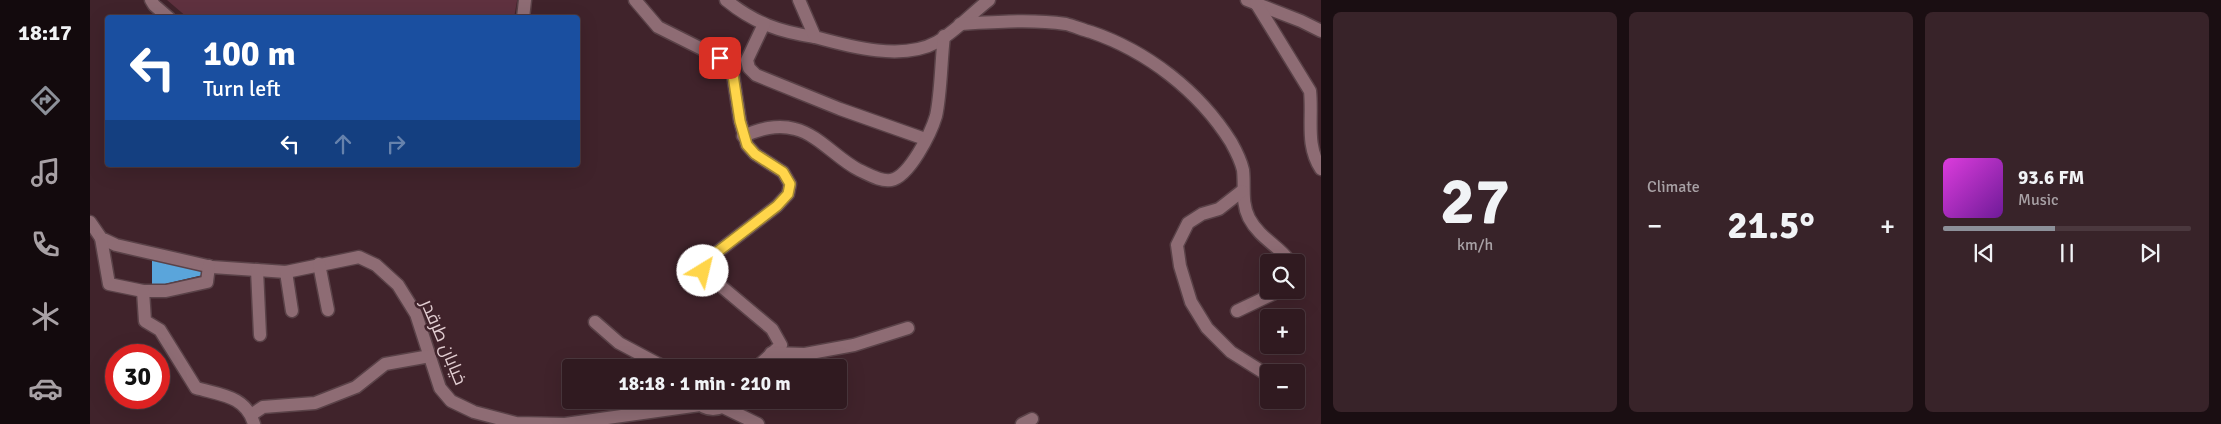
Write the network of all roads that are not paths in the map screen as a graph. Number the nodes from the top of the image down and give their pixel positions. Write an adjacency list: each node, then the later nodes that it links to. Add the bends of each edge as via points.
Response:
1 (151, 0): 8 (street)
2 (524, 0): 9 (street)
3 (635, 0): 15 (street, via 658,27 720,58 733,75)
4 (726, 0): 10 (street)
5 (799, 0): 14 (street)
6 (989, 0): 11 (street)
7 (1252, 2): 12 (street); 17 (street, via 1310,91 1311,148)
8 (166, 15)
9 (523, 15)
10 (764, 24): 14 (street, via 787,33); 16 (street, via 747,60 756,75)
11 (960, 24): 13 (street); 18 (street, via 1018,21 1067,24 1113,40 1154,63 1188,90 1231,142 1243,171)
12 (1321, 31)
13 (944, 36): 14 (street, via 919,48 896,52); 16 (street, via 936,116)
14 (816, 37)
15 (743, 136): 16 (street, via 776,127 796,129 858,169 890,180 898,178 908,168); 34 (street, via 755,154 783,172 790,184 788,194 703,263 703,271 772,329 781,344)
16 (926, 139)
17 (1321, 169)
18 (1242, 191): 21 (street, via 1249,218 1259,234); 38 (street, via 1219,209 1188,222 1177,245 1191,302 1207,328 1231,352)
19 (90, 222): 20 (street)
20 (101, 238): 23 (street, خیابان طرقدر); 26 (street, via 109,284)
21 (1281, 254)
22 (319, 264): 25 (street, خیابان طرقدر); 28 (street); 35 (street, خیابان طرقدر, via 359,257 376,265 398,286 416,314)
23 (209, 266): 24 (street, خیابان طرقدر); 26 (street, via 207,282 166,291)
24 (257, 270): 25 (street, خیابان طرقدر); 33 (street)
25 (286, 272): 29 (street)
26 (143, 291): 41 (street, via 146,320 160,330 196,388 240,401)
27 (1262, 299): 30 (street)
28 (328, 310)
29 (292, 311)
30 (1237, 311)
31 (595, 322): 36 (street, via 619,343)
32 (908, 328): 34 (street, via 854,345 805,354)
33 (260, 335)
34 (771, 354): 37 (street)
35 (430, 356): 39 (street, خیابان طرقدر, via 440,388 450,401 474,412 516,422 565,424); 41 (street, via 385,364 356,387 314,403 263,406)
36 (649, 359)
37 (766, 359)
38 (1260, 370)
39 (656, 409)
40 (734, 409): 42 (street)
41 (252, 419)
42 (758, 424)

